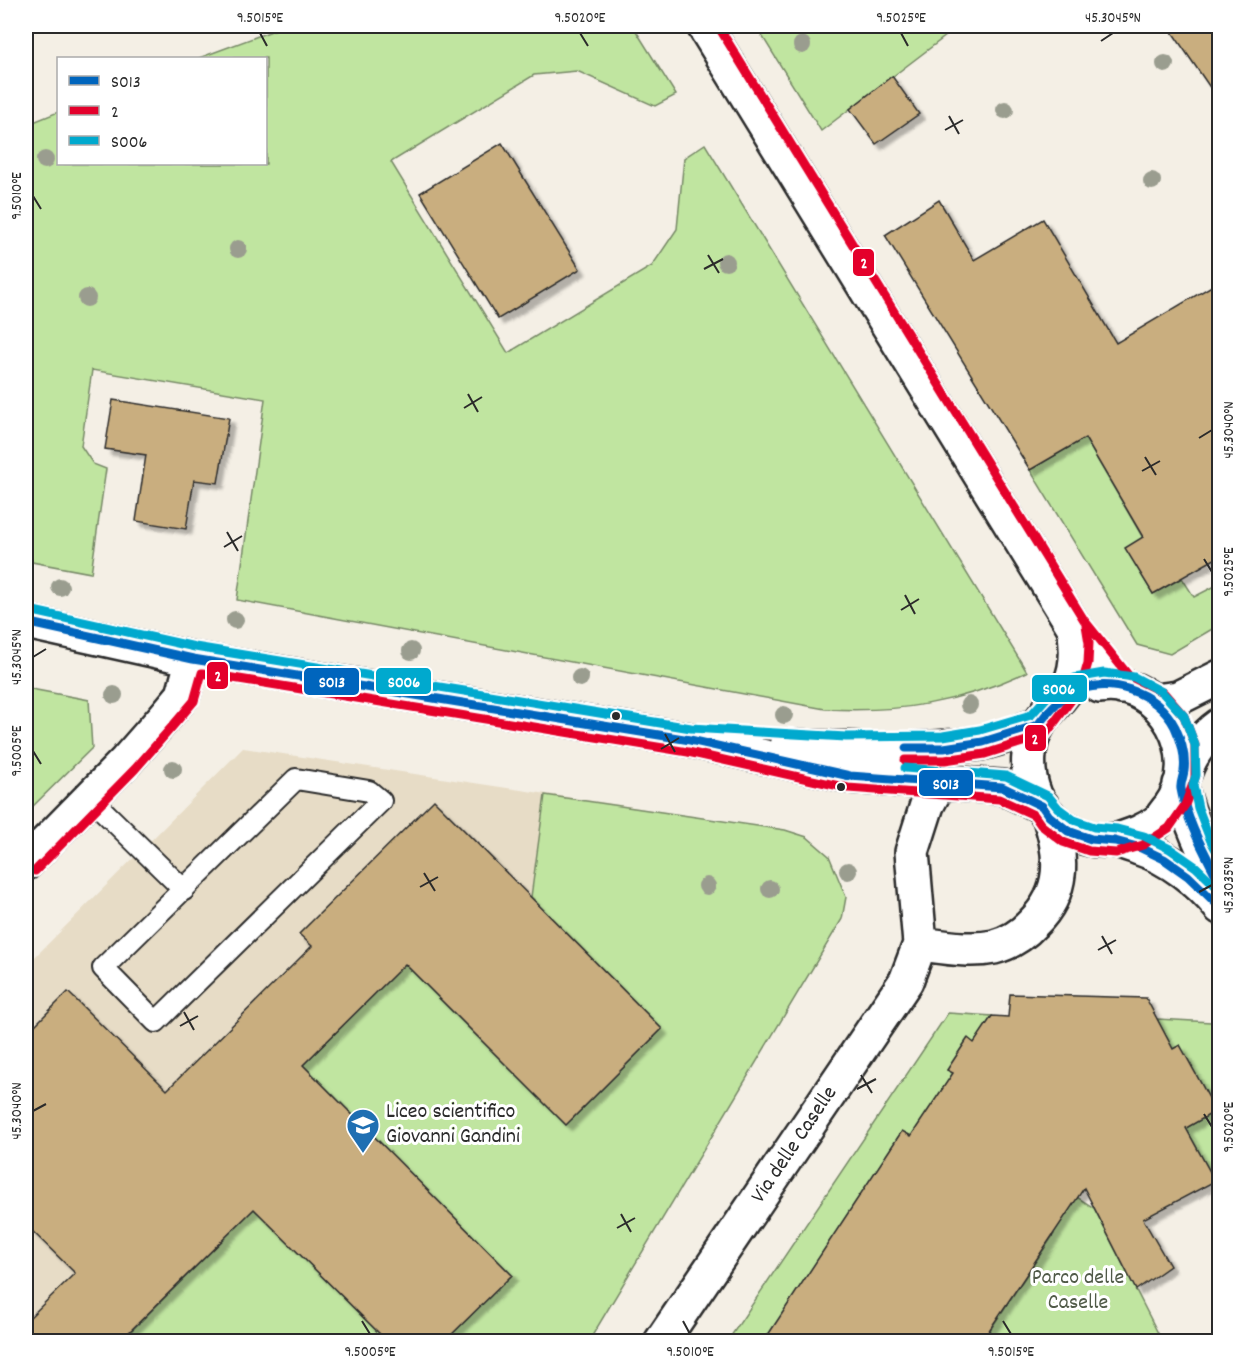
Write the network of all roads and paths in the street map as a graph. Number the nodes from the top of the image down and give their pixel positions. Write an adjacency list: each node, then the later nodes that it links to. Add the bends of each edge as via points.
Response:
1 (704, 26): 3 (street)
2 (26, 622): 4 (street)
3 (1074, 627): 6 (street); 8 (street, via 1076,662 1070,683)
4 (193, 659): 10 (street); 13 (street, via 183,694)
5 (1220, 677): 7 (street, via 1178,698)
6 (1122, 687): 7 (street); 8 (street, via 1104,685 1078,690)
7 (1155, 701): 11 (street, via 1173,722 1183,747)
8 (1046, 715): 10 (street, via 983,742 944,748 846,749); 14 (street, via 1029,748 1028,772 1035,796)
9 (1220, 724): 11 (street, via 1198,746)
10 (690, 740): 12 (street, via 850,776)
11 (1182, 779): 15 (street, via 1175,800 1159,821 1138,834); 17 (street, via 1187,812)
12 (939, 783): 14 (street, via 1002,787); 20 (street, Via delle Caselle, via 927,805 912,852)
13 (90, 798): 16 (street); 18 (lane)
14 (1045, 811): 15 (street, via 1068,831 1091,839); 20 (street, via 1058,840 1059,863 1057,887 1045,912 1024,933 997,946 980,949)
15 (1115, 841): 19 (street, via 1164,859)
16 (26, 863)
17 (1220, 884)
18 (184, 890): 18 (lane, via 296,779 369,790 381,801 156,1022 103,968)
19 (1220, 907)
20 (920, 944): 21 (street, Via delle Caselle, via 906,981)
21 (661, 1341)

